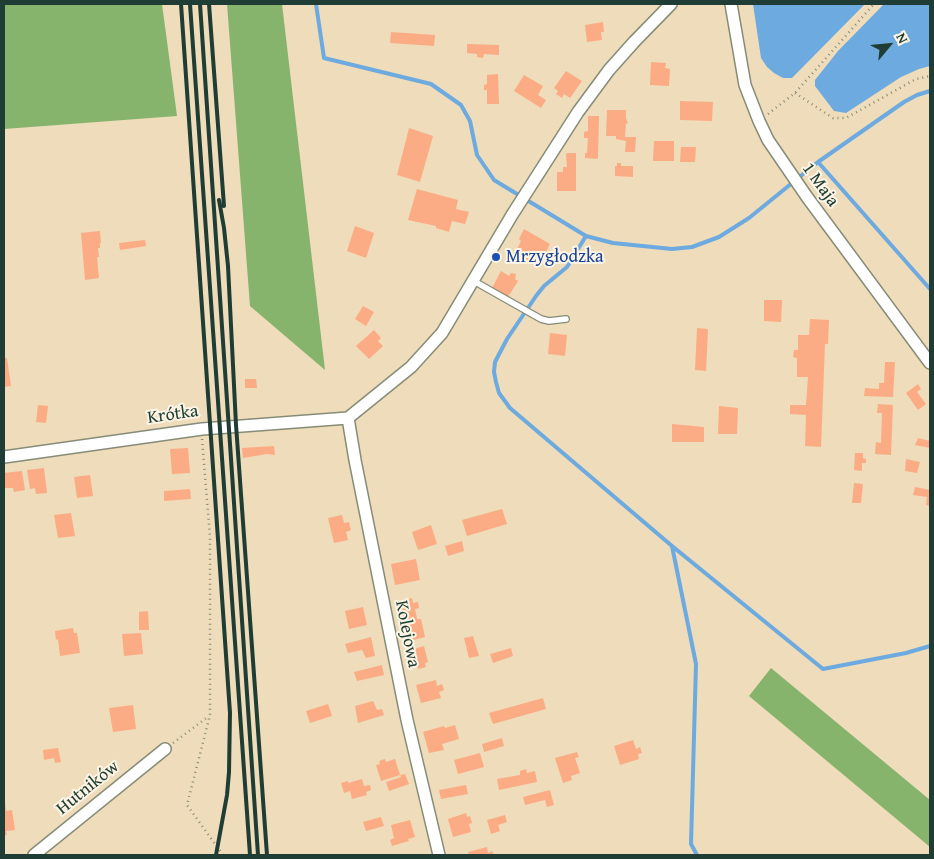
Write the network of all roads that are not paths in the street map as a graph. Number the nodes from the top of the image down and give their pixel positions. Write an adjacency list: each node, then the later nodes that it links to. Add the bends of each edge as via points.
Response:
1 (671, 4): 3 (street, via 609,70 578,112)
2 (731, 4): 5 (street, 1 Maja, via 745,85 758,121 807,197)
3 (472, 280): 4 (lane, via 541,319); 6 (street, via 442,333 422,356)
4 (566, 319)
5 (930, 363)
6 (348, 418): 7 (street, Krótka, via 202,429); 10 (street, Kolejowa, via 405,710)
7 (4, 457)
8 (165, 748): 9 (street, Hutników)
9 (34, 855)
10 (439, 855)

